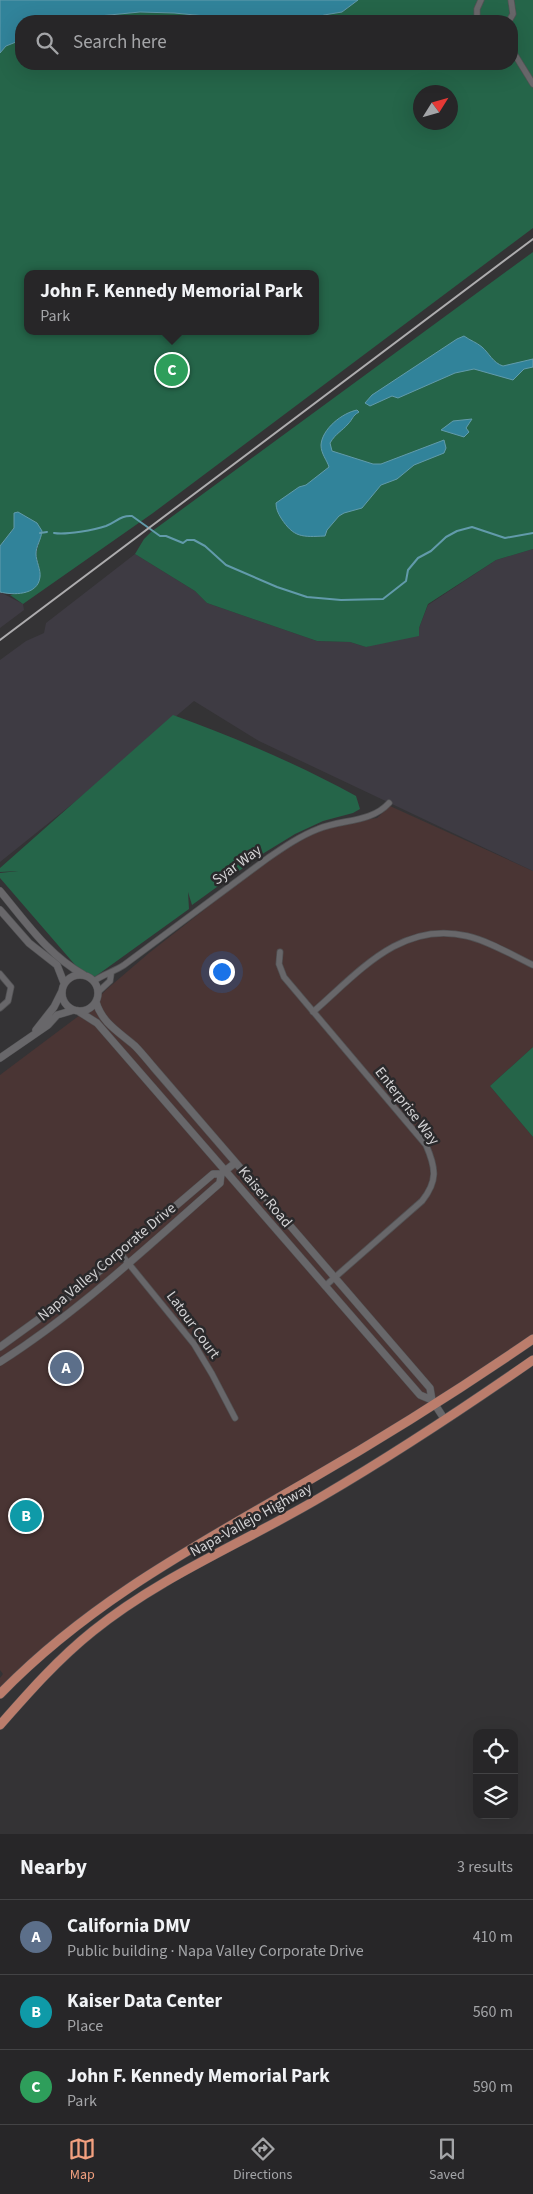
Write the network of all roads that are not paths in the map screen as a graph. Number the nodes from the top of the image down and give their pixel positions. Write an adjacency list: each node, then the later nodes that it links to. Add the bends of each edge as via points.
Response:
1 (481, 0): 3 (street)
2 (511, 0): 4 (street)
3 (477, 15)
4 (512, 15)
5 (518, 60): 6 (street)
6 (533, 84)
7 (389, 803): 13 (street, Syar Way, via 373,816 327,826 289,844)
8 (0, 891): 14 (street, via 52,954)
9 (0, 910): 16 (street, via 29,943 56,965)
10 (280, 952): 22 (street, Enterprise Way, via 279,964 284,977)
11 (533, 965): 22 (street, via 466,936 438,933 420,936 386,950)
12 (0, 974): 20 (street, via 11,988 8,1001)
13 (111, 974): 15 (street, Syar Way, via 104,974); 18 (street, Syar Way, via 110,981)
14 (84, 975): 15 (street); 16 (street, via 74,975)
15 (94, 981): 18 (street)
16 (64, 983): 17 (street)
17 (62, 991): 21 (street, via 65,1002); 23 (street)
18 (98, 992): 19 (street)
19 (96, 1002): 21 (street, via 88,1009); 25 (street, Kaiser Road, via 105,1022 137,1048)
20 (0, 1008)
21 (76, 1010): 23 (street, via 57,1015); 26 (street, Kaiser Road, via 97,1024)
22 (313, 1012): 29 (street, Enterprise Way, via 426,1145 434,1165 432,1187 422,1201)
23 (33, 1034): 24 (street)
24 (0, 1058)
25 (235, 1163): 26 (street, Napa Valley Corporate Drive); 29 (street, Kaiser Road)
26 (223, 1172): 27 (street, Napa Valley Corporate Drive, via 213,1174); 28 (street, Napa Valley Corporate Drive, via 220,1183); 30 (street, Kaiser Road)
27 (120, 1253): 28 (street, Latour Court); 32 (street, Napa Valley Corporate Drive, via 69,1297)
28 (129, 1263): 34 (street, Napa Valley Corporate Drive, via 61,1320); 36 (street, Latour Court, via 194,1344)
29 (336, 1276): 30 (street, Enterprise Way); 35 (street, Kaiser Road, via 430,1388)
30 (325, 1286): 35 (street, Kaiser Road, via 420,1395)
31 (533, 1339): 35 (main road, Napa-Vallejo Highway)
32 (0, 1347)
33 (533, 1360): 37 (main road, Napa-Vallejo Highway)
34 (0, 1362)
35 (433, 1402): 37 (street, Kaiser Road); 38 (main road, Napa-Vallejo Highway, via 365,1448 142,1578 84,1618)
36 (235, 1418)
37 (444, 1420): 39 (main road, Napa-Vallejo Highway, via 322,1496 121,1611 43,1676)
38 (0, 1694)
39 (0, 1725)

